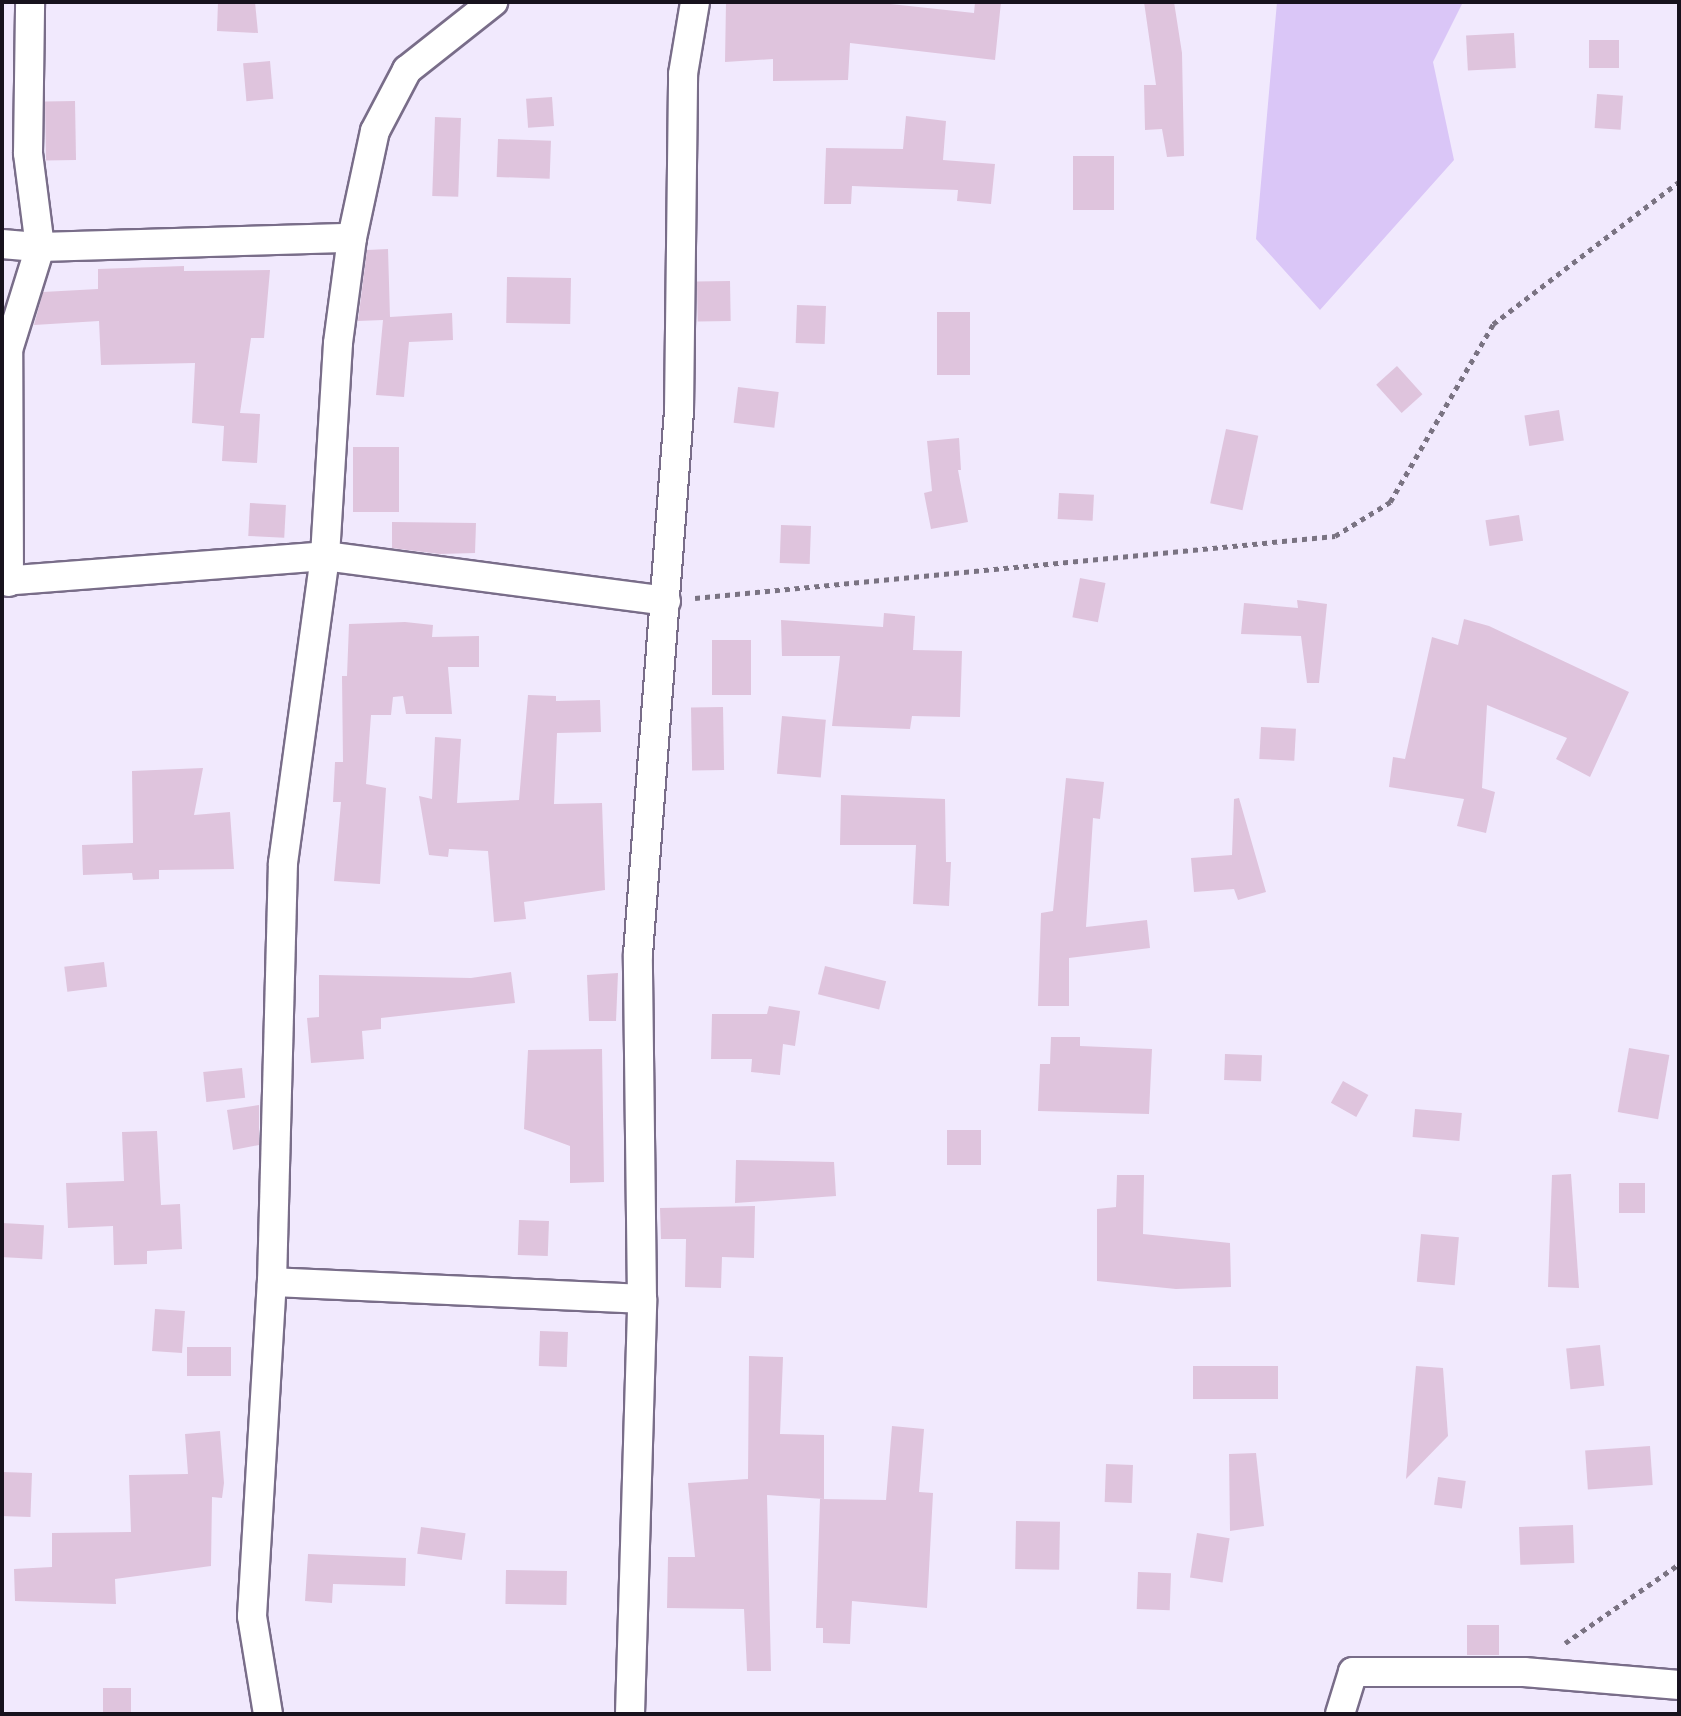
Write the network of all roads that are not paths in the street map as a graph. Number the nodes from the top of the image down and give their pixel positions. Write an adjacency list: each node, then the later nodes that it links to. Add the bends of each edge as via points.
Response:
1 (30, 2): 6 (street, via 28,153)
2 (493, 2): 4 (street, via 407,70 374,131)
3 (695, 2): 9 (street, via 683,74 679,411)
4 (352, 238): 6 (street); 7 (street, via 338,343)
5 (2, 244): 6 (street)
6 (40, 247): 8 (street, via 8,350)
7 (325, 556): 8 (street); 9 (street); 10 (street, via 283,863)
8 (5, 582)
9 (666, 601): 11 (street, via 638,954)
10 (272, 1282): 11 (street); 13 (street, via 253,1616)
11 (642, 1300): 14 (street)
12 (1679, 1685): 15 (street, via 1524,1672 1353,1672)
13 (268, 1714)
14 (630, 1714)
15 (1340, 1714)

